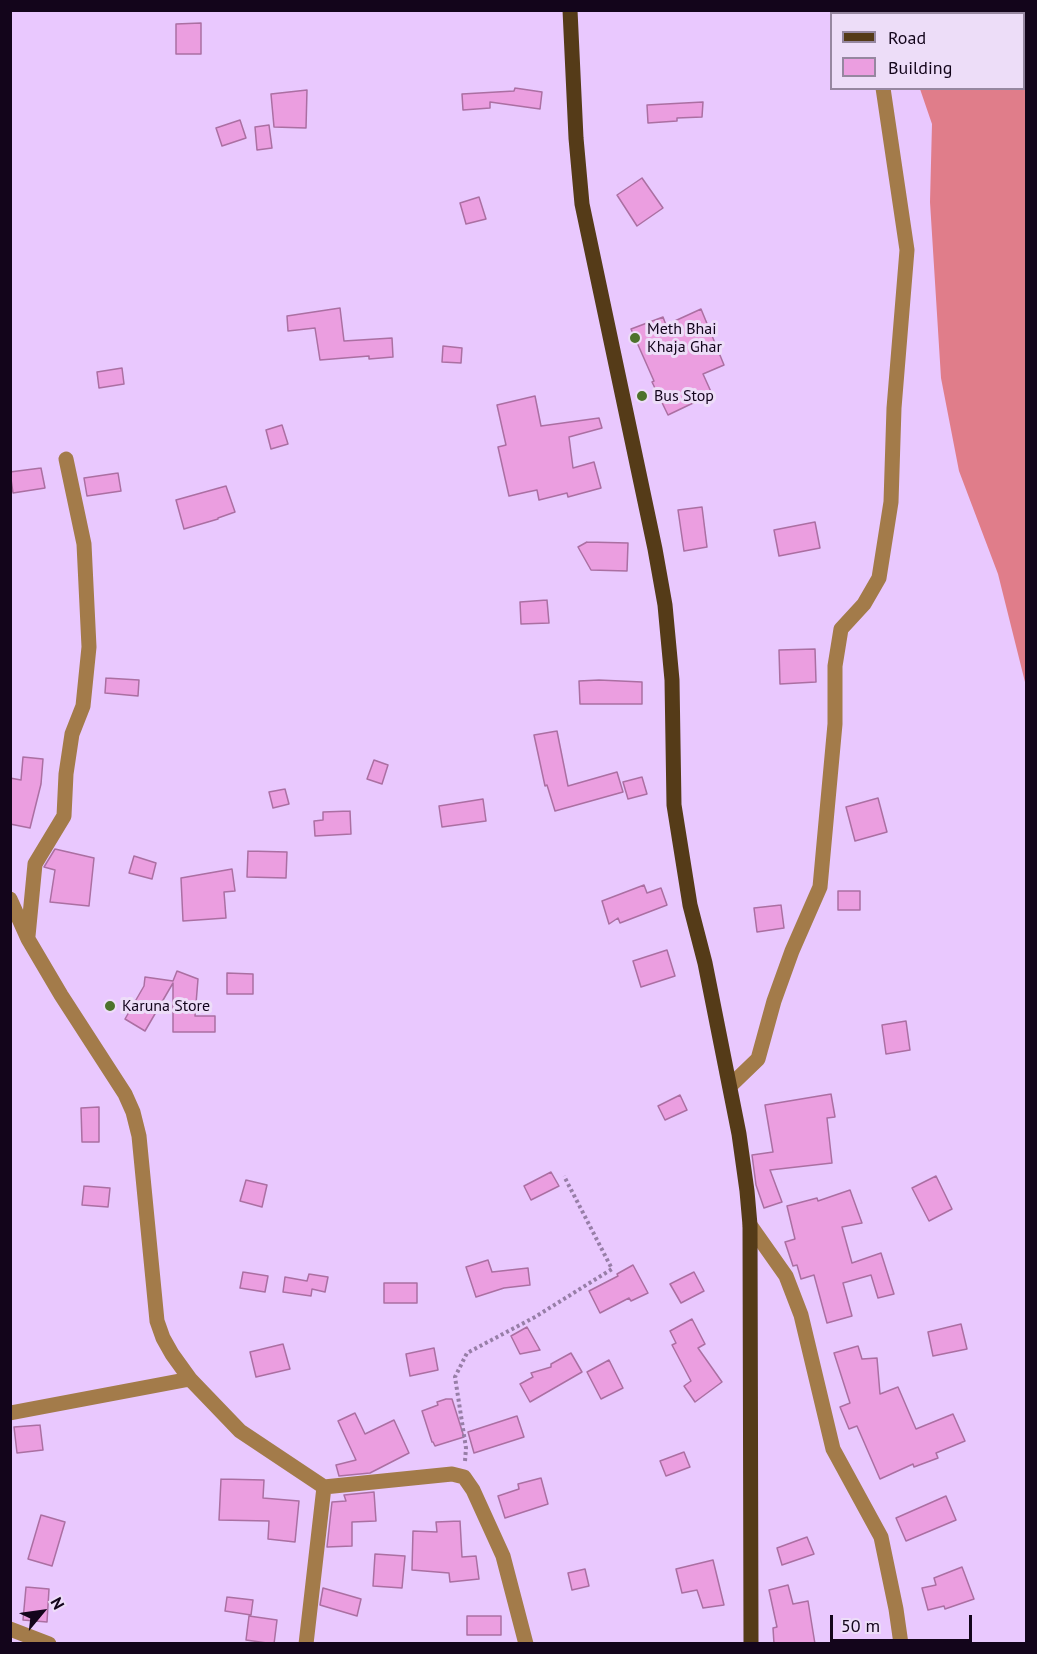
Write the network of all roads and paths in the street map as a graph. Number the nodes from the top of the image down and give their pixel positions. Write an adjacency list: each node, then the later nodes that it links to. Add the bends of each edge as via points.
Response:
1 (570, 10): 6 (main road, via 582,204 655,549 672,680 674,805 690,905)
2 (883, 90): 6 (street, via 907,250 891,502 879,578 864,604 841,629 820,887 792,951 758,1059)
3 (66, 459): 5 (street, via 84,544 89,647 83,706 72,735 66,774 64,816 35,864)
4 (10, 899): 5 (street)
5 (28, 939): 9 (street, via 133,1112 139,1136 157,1321 171,1354)
6 (730, 1086): 8 (main road)
7 (564, 1176): 11 (path, via 612,1269 467,1353 455,1377 466,1448)
8 (750, 1225): 17 (main road); 18 (street, via 786,1276 801,1315 833,1449 881,1537)
9 (190, 1379): 10 (street); 12 (street, via 240,1431)
10 (10, 1413)
11 (464, 1477): 12 (street, via 452,1474); 16 (street, via 503,1556)
12 (324, 1487): 15 (street)
13 (10, 1629): 14 (street)
14 (49, 1644)
15 (306, 1644)
16 (526, 1644)
17 (751, 1644)
18 (901, 1644)

